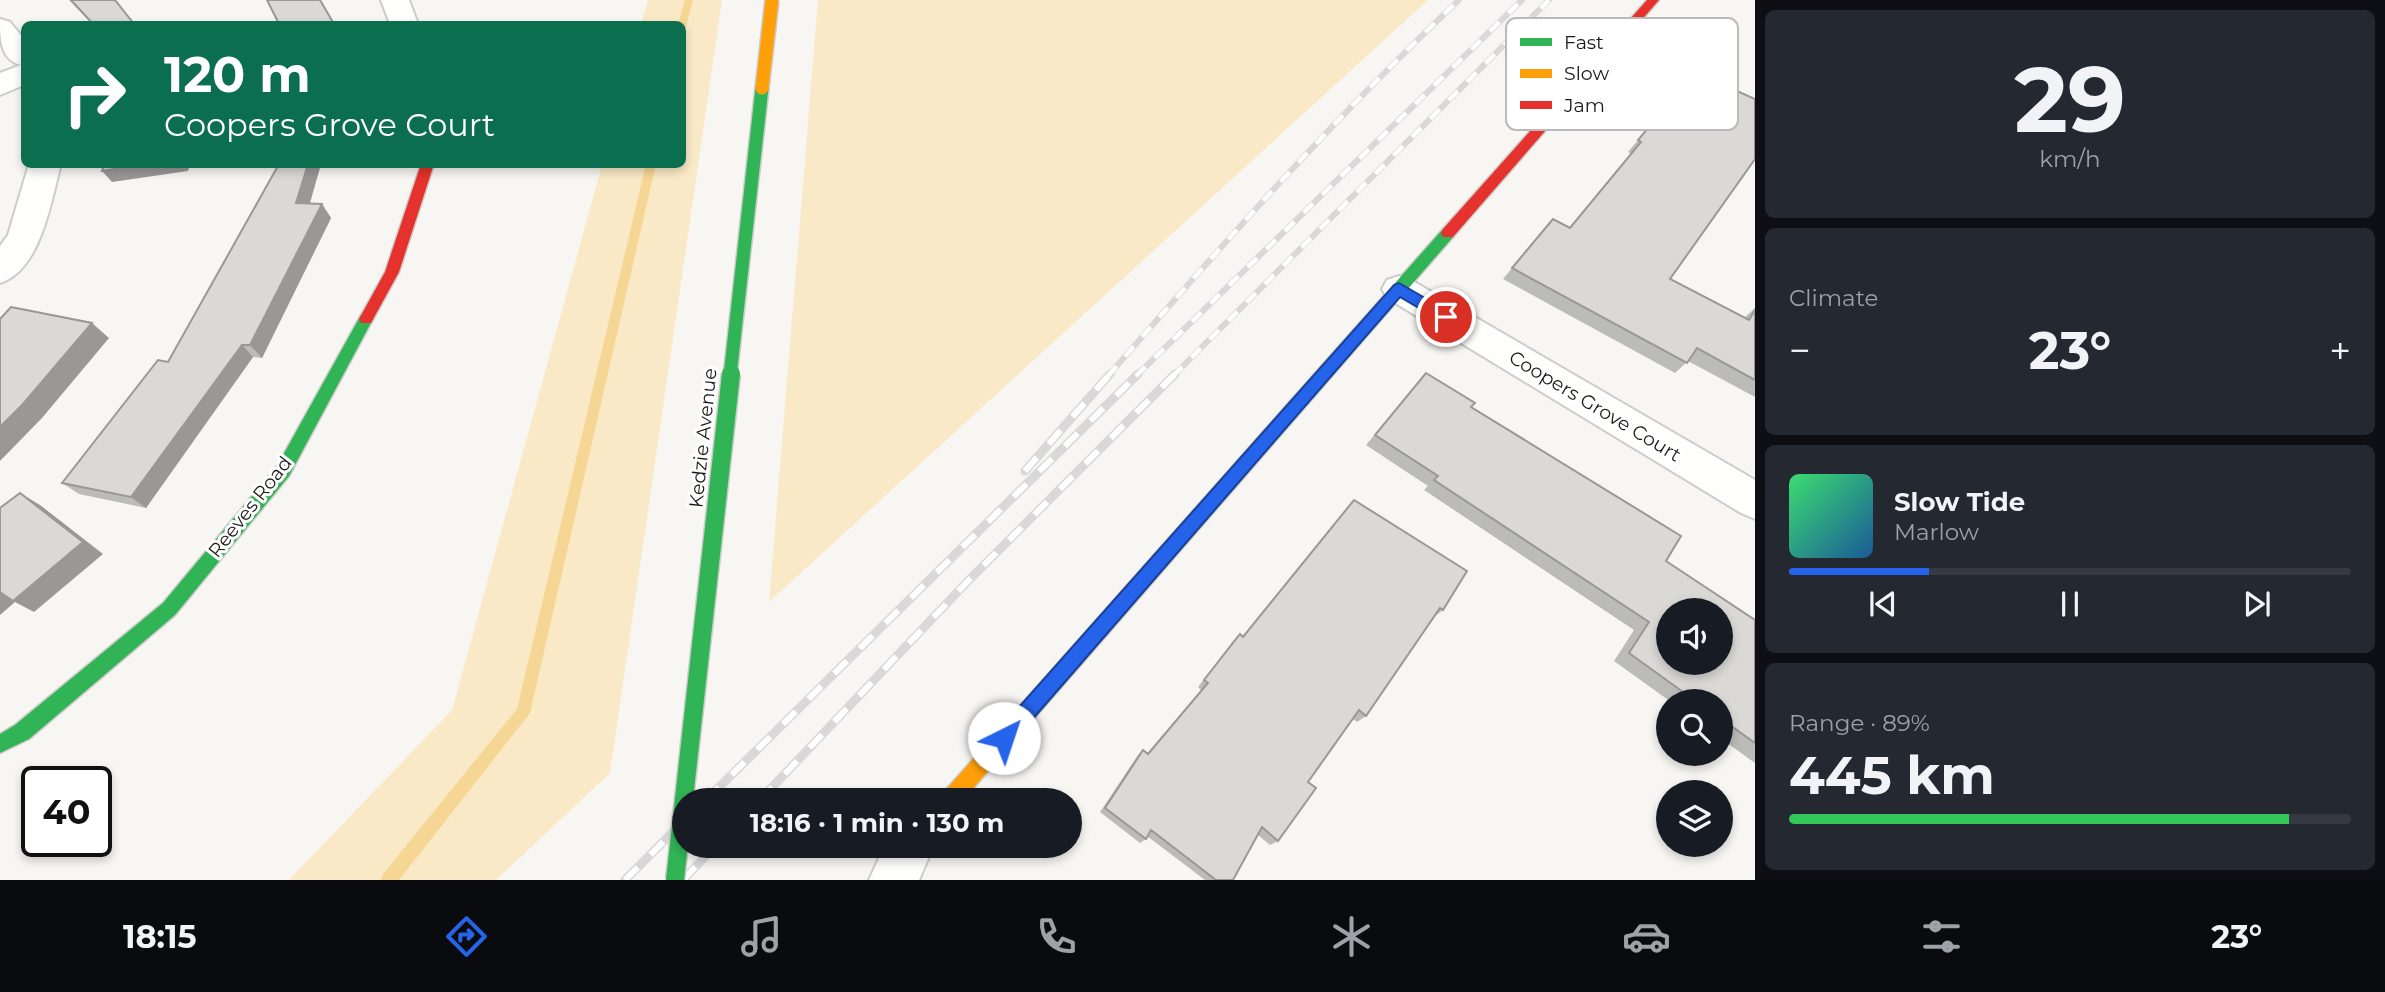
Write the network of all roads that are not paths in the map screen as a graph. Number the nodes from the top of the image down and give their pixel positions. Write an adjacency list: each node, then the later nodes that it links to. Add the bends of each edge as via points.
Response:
1 (395, 0): 5 (street)
2 (772, 0): 19 (street, Kedzie Avenue, bridge)
3 (1653, 0): 4 (street)
4 (1637, 18)
5 (403, 21)
6 (0, 28): 7 (street)
7 (21, 53)
8 (21, 75): 9 (street)
9 (0, 85)
10 (1539, 130): 14 (street)
11 (45, 168): 13 (street, via 23,239)
12 (427, 168): 16 (street, Reeves Road, via 392,272 283,471 169,609 22,732)
13 (0, 270)
14 (1399, 289): 15 (street, Coopers Grove Court); 17 (street)
15 (1755, 501)
16 (0, 744)
17 (961, 788)
18 (904, 858): 20 (street)
19 (675, 880)
20 (894, 880)

